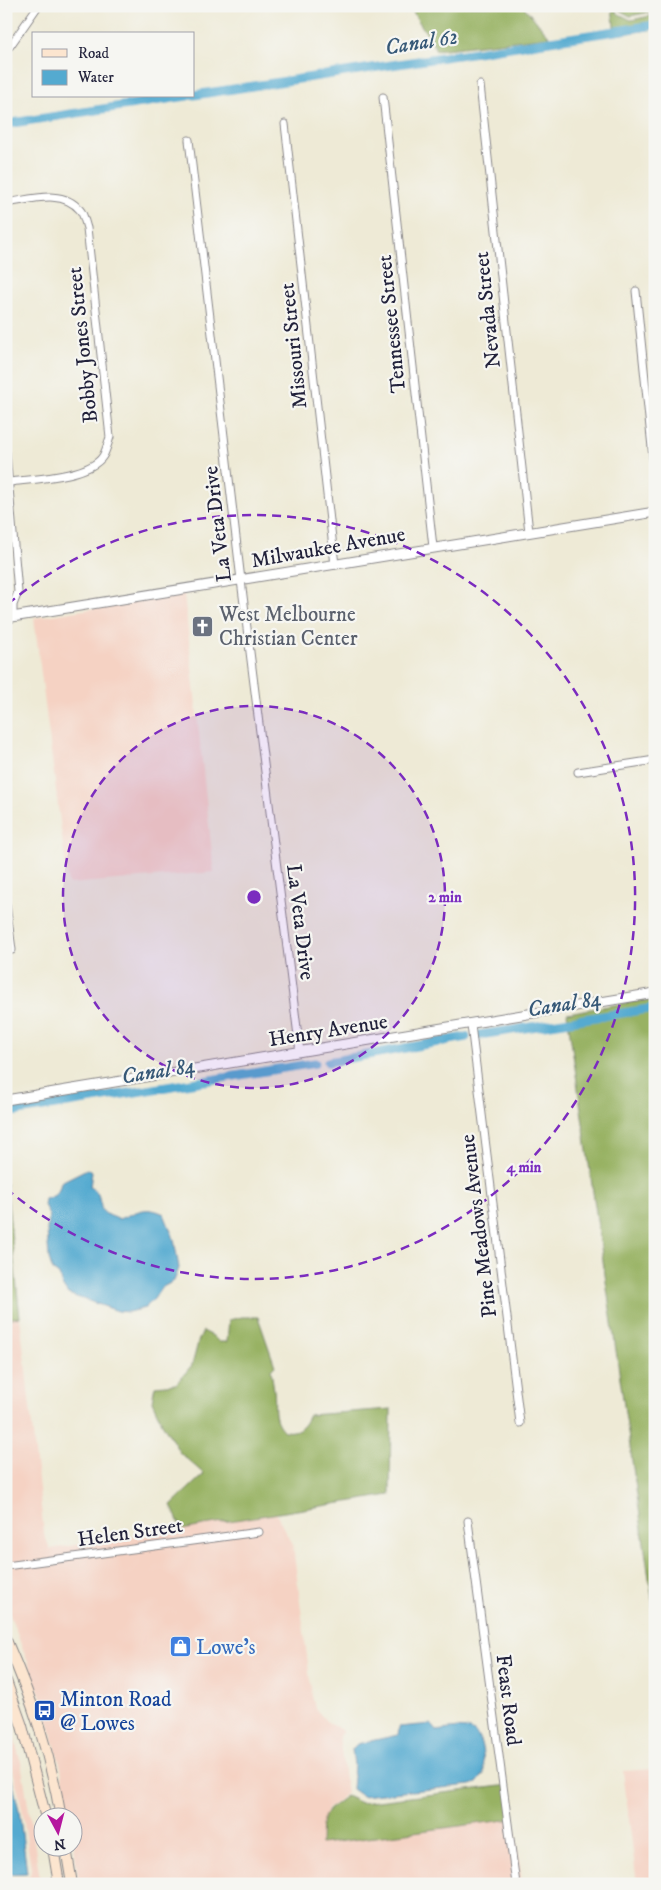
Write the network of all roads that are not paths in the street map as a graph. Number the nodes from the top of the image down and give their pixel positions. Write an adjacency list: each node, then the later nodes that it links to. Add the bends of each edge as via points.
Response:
1 (38, 6): 2 (street)
2 (6, 48)
3 (480, 85): 13 (street, Nevada Street)
4 (383, 97): 14 (street, Tennessee Street)
5 (285, 124): 15 (street, Missouri Street)
6 (189, 140): 16 (street, La Veta Drive)
7 (6, 204): 11 (street, Bobby Jones Street, via 55,196 67,200 81,211 87,228 110,437 103,456 91,468)
8 (636, 291): 10 (street)
9 (6, 453): 11 (street)
10 (655, 477)
11 (10, 482): 17 (street, via 18,592)
12 (655, 512): 13 (street, Milwaukee Avenue)
13 (529, 532): 14 (street, Milwaukee Avenue)
14 (433, 547): 15 (street, Milwaukee Avenue)
15 (335, 565): 16 (street, Milwaukee Avenue)
16 (241, 580): 17 (street, Milwaukee Avenue); 24 (street, La Veta Drive)
17 (10, 618)
18 (655, 760): 19 (street)
19 (578, 772)
20 (6, 904): 21 (street)
21 (12, 950)
22 (655, 993): 23 (street, Henry Avenue)
23 (471, 1024): 24 (street, Henry Avenue); 26 (street, Pine Meadows Avenue)
24 (300, 1052): 25 (street, Henry Avenue)
25 (6, 1100)
26 (520, 1423)
27 (468, 1521): 38 (street, Feast Road)
28 (259, 1532): 29 (street, Helen Street)
29 (6, 1566)
30 (6, 1640): 33 (main road, via 44,1736)
31 (6, 1681): 32 (main road, via 22,1726)
32 (43, 1808)
33 (59, 1808)
34 (55, 1858): 36 (main road)
35 (68, 1858): 37 (main road)
36 (59, 1884)
37 (72, 1884)
38 (516, 1884)

